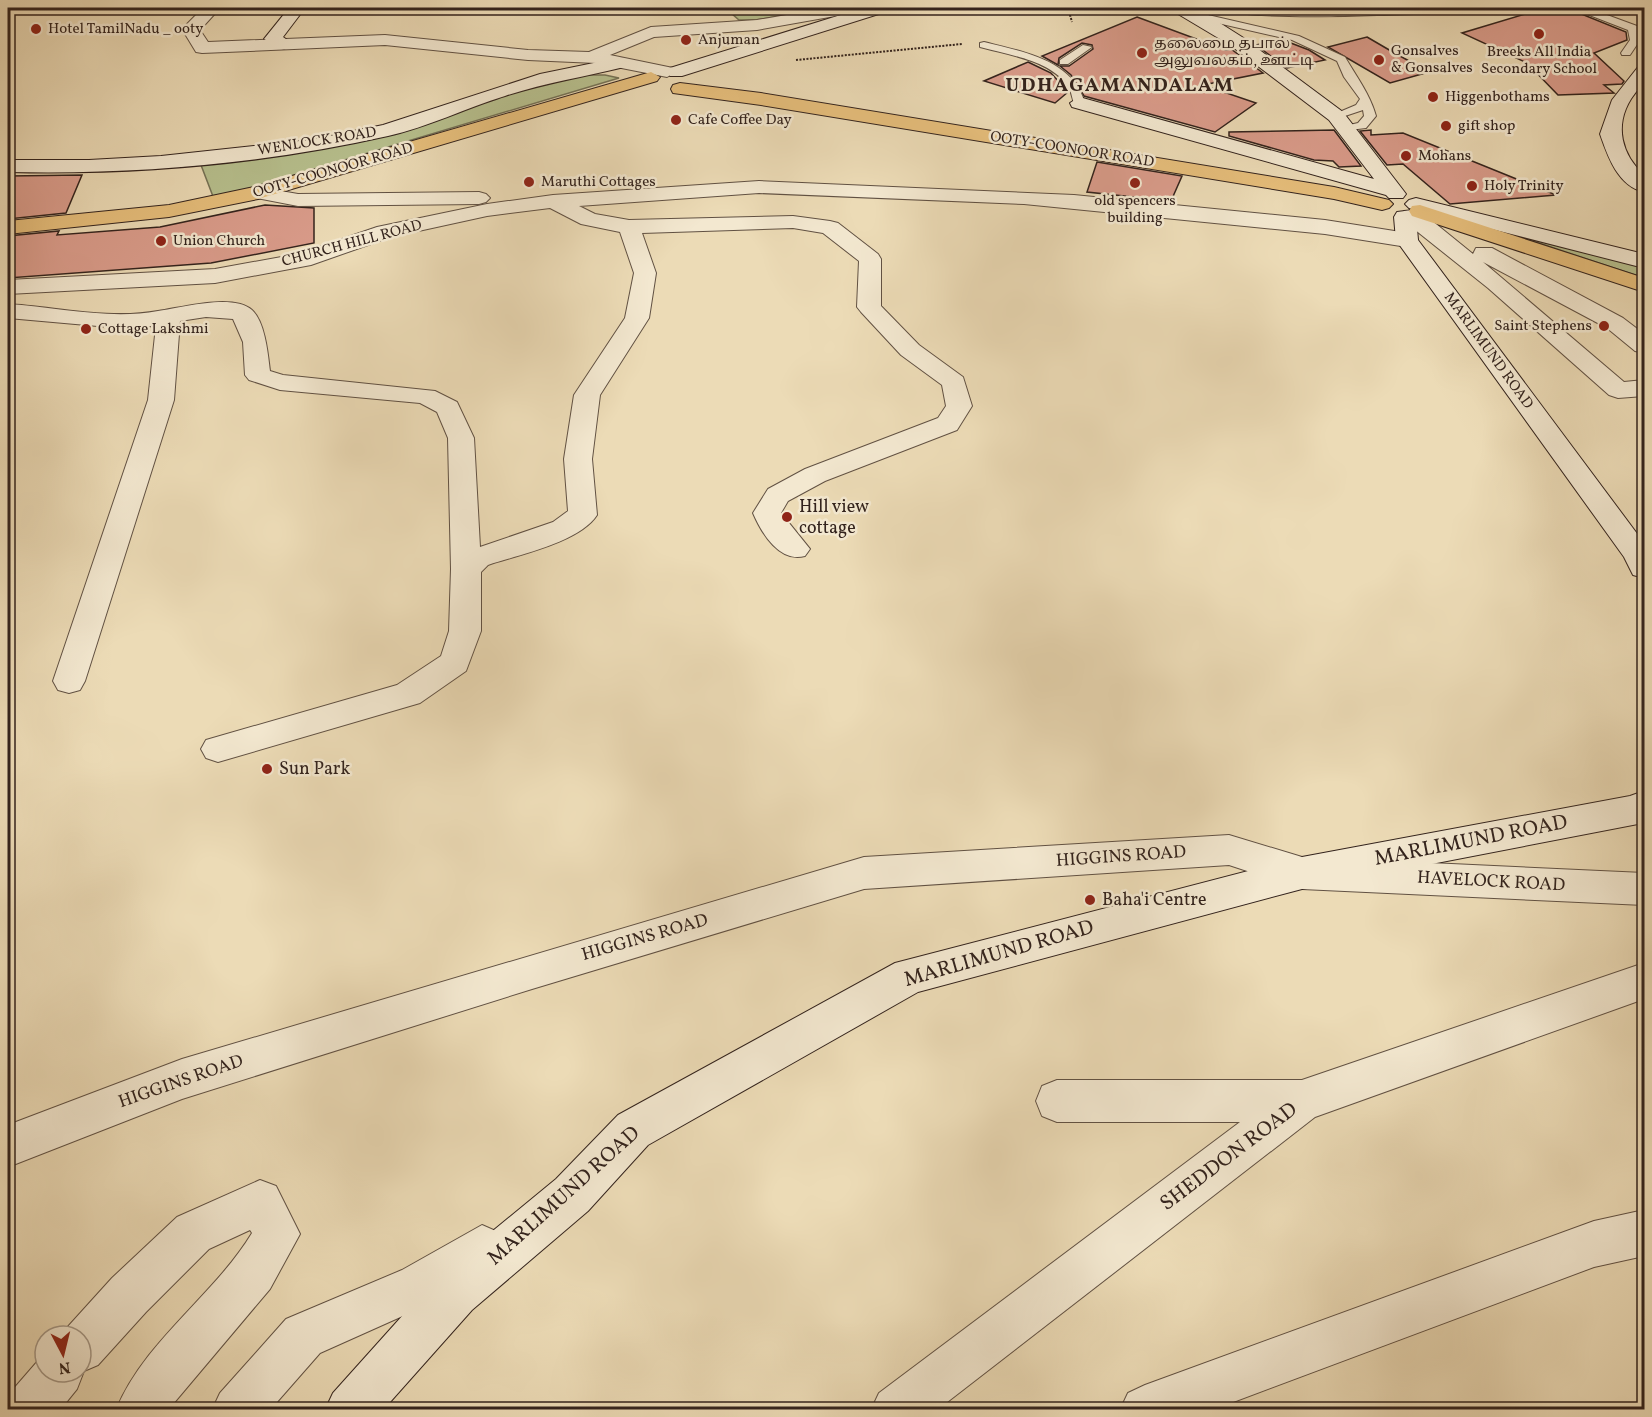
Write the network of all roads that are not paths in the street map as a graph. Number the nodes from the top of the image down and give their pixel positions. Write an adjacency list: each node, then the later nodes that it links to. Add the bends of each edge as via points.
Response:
1 (212, 8): 11 (street, via 191,29 202,48)
2 (297, 8): 11 (street, via 273,39)
3 (852, 8): 15 (street, via 757,26 651,32)
4 (879, 8): 19 (street)
5 (1176, 8): 9 (street)
6 (1226, 8): 7 (lane, via 1289,13)
7 (1490, 8)
8 (1557, 8): 14 (lane, via 1581,8 1633,28 1635,40)
9 (1195, 15): 20 (lane, via 1268,30 1319,47 1341,59 1348,77); 22 (street, via 1236,41)
10 (532, 37): 15 (street)
11 (284, 44): 17 (street, via 385,40)
12 (984, 45): 21 (lane, via 1052,65 1078,92)
13 (1087, 48): 16 (lane)
14 (1626, 53)
15 (596, 55): 17 (street)
16 (1064, 62)
17 (618, 63): 19 (street); 23 (street, WENLOCK ROAD, via 546,78 388,130 310,146 161,162)
18 (1644, 71): 24 (street, via 1621,100 1611,134 1622,166)
19 (669, 79): 25 (highway, OOTY-COONOOR ROAD, via 584,97); 27 (highway, OOTY-COONOOR ROAD, via 761,99 1334,193)
20 (1366, 99): 22 (lane); 22 (lane, via 1370,117 1362,126)
21 (1079, 102): 27 (street)
22 (1341, 122): 27 (street)
23 (8, 166)
24 (1644, 186)
25 (258, 193): 26 (street, via 298,200); 29 (highway, OOTY-COONOOR ROAD, via 169,211)
26 (552, 201): 27 (street, via 759,187 1074,201 1325,227); 28 (street, via 589,219); 32 (street, CHURCH HILL ROAD, via 487,210 385,232 303,260 215,276)
27 (1406, 211): 30 (street, via 1592,246); 31 (highway, OOTY-COONOOR ROAD); 35 (street, via 1615,323); 36 (street, via 1496,283 1618,390); 38 (street, MARLIMUND ROAD)
28 (629, 227): 37 (street, via 793,222 830,228 870,259 869,307 910,350 954,382 959,406 948,424 815,475 778,495 767,513 773,526); 39 (street, via 645,273 637,318 587,394 578,459 583,515 563,529 478,558)
29 (8, 228)
30 (1644, 261)
31 (1644, 285)
32 (8, 287)
33 (8, 311): 34 (street, via 108,320)
34 (169, 316): 39 (street, via 228,308 243,314 255,342 258,375 269,379 426,396 448,408 460,438); 40 (street, via 161,400)
35 (1644, 346)
36 (1644, 388)
37 (795, 549)
38 (1644, 568)
39 (466, 569): 41 (street, via 465,631 455,663 408,694)
40 (69, 681)
41 (218, 749)
42 (1644, 805): 43 (street, MARLIMUND ROAD)
43 (1302, 873): 44 (street, HAVELOCK ROAD); 48 (street, HIGGINS ROAD, via 1229,850 864,873 182,1079); 49 (street, MARLIMUND ROAD, via 909,976 633,1130)
44 (1644, 890)
45 (1644, 981): 47 (street, SHEDDON ROAD)
46 (1057, 1101): 47 (street)
47 (1302, 1101): 55 (street, SHEDDON ROAD)
48 (8, 1146)
49 (572, 1195): 53 (street, via 418,1286 303,1336); 54 (street, MARLIMUND ROAD, via 455,1293)
50 (1644, 1233): 56 (street, via 1593,1244)
51 (93, 1335): 52 (street, via 193,1233 260,1202 277,1234 254,1273 154,1386)
52 (141, 1410)
53 (237, 1410)
54 (350, 1410)
55 (896, 1410)
56 (1145, 1410)

